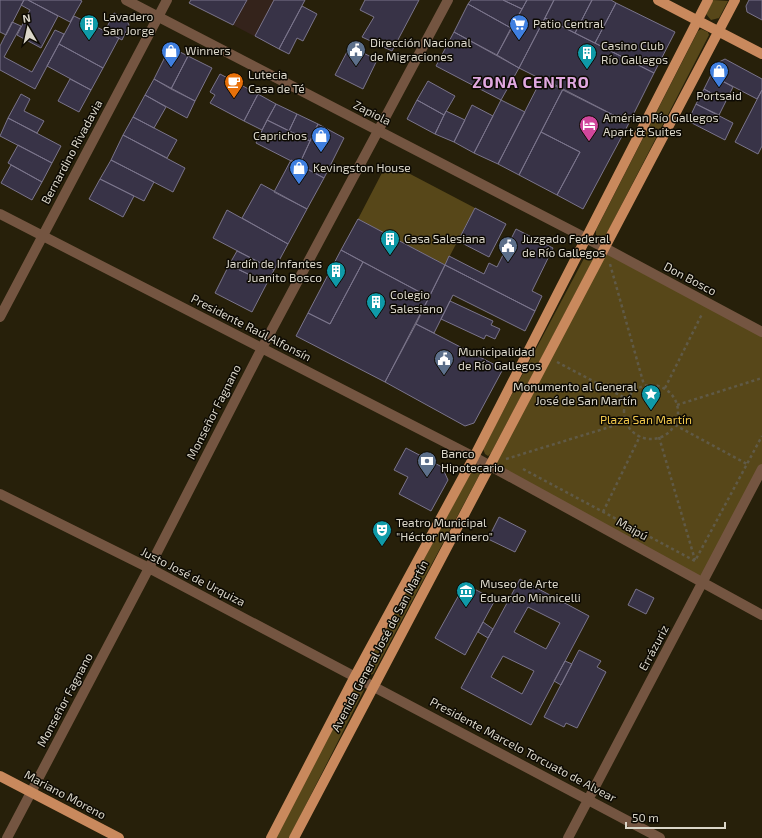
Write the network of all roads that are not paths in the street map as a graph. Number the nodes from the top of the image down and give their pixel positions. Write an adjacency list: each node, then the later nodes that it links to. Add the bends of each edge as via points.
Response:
1 (126, 0): 7 (street, Zapiola)
2 (167, 0): 7 (street, Bernardino Rivadavia)
3 (448, 0): 11 (street, Monseñor Fagnano)
4 (658, 0): 8 (main road)
5 (708, 0): 8 (main road, Avenida General José de San Martín)
6 (734, 0): 9 (main road, Avenida General José de San Martín)
7 (158, 17): 11 (street, Zapiola); 13 (street, Bernardino Rivadavia)
8 (697, 21): 9 (main road); 14 (main road, Avenida General José de San Martín)
9 (718, 31): 10 (main road); 15 (main road, Avenida General José de San Martín)
10 (762, 54)
11 (379, 131): 14 (street, Zapiola); 18 (street, Monseñor Fagnano)
12 (0, 214): 13 (street, Presidente Raúl Alfonsín)
13 (43, 236): 16 (street, Bernardino Rivadavia); 18 (street, Presidente Raúl Alfonsín)
14 (587, 238): 15 (street, Zapiola); 19 (main road, Avenida General José de San Martín)
15 (605, 248): 17 (street, Don Bosco); 20 (main road, Avenida General José de San Martín)
16 (0, 317)
17 (762, 332)
18 (262, 348): 19 (street, Presidente Raúl Alfonsín); 23 (street, Monseñor Fagnano)
19 (474, 457): 20 (street, Presidente Raúl Alfonsín); 26 (main road, Avenida General José de San Martín)
20 (490, 466): 24 (street, Maipú); 27 (main road, Avenida General José de San Martín)
21 (762, 469): 24 (street, Errázuriz)
22 (0, 494): 23 (street, Justo José de Urquiza)
23 (149, 568): 26 (street, Justo José de Urquiza); 29 (street, Monseñor Fagnano)
24 (703, 583): 25 (street, Maipú); 30 (street, Errázuriz)
25 (762, 615)
26 (355, 676): 27 (street, Justo José de Urquiza); 33 (main road, Avenida General José de San Martín)
27 (372, 686): 30 (street, Presidente Marcelo Torcuato de Alvear); 34 (main road, Avenida General José de San Martín)
28 (0, 776): 29 (main road, Mariano Moreno)
29 (31, 792): 31 (street, Monseñor Fagnano); 32 (main road, Mariano Moreno)
30 (588, 799): 35 (street, Errázuriz); 36 (street, Presidente Marcelo Torcuato de Alvear)
31 (7, 838)
32 (119, 838)
33 (271, 838)
34 (294, 838)
35 (568, 838)
36 (660, 838)

